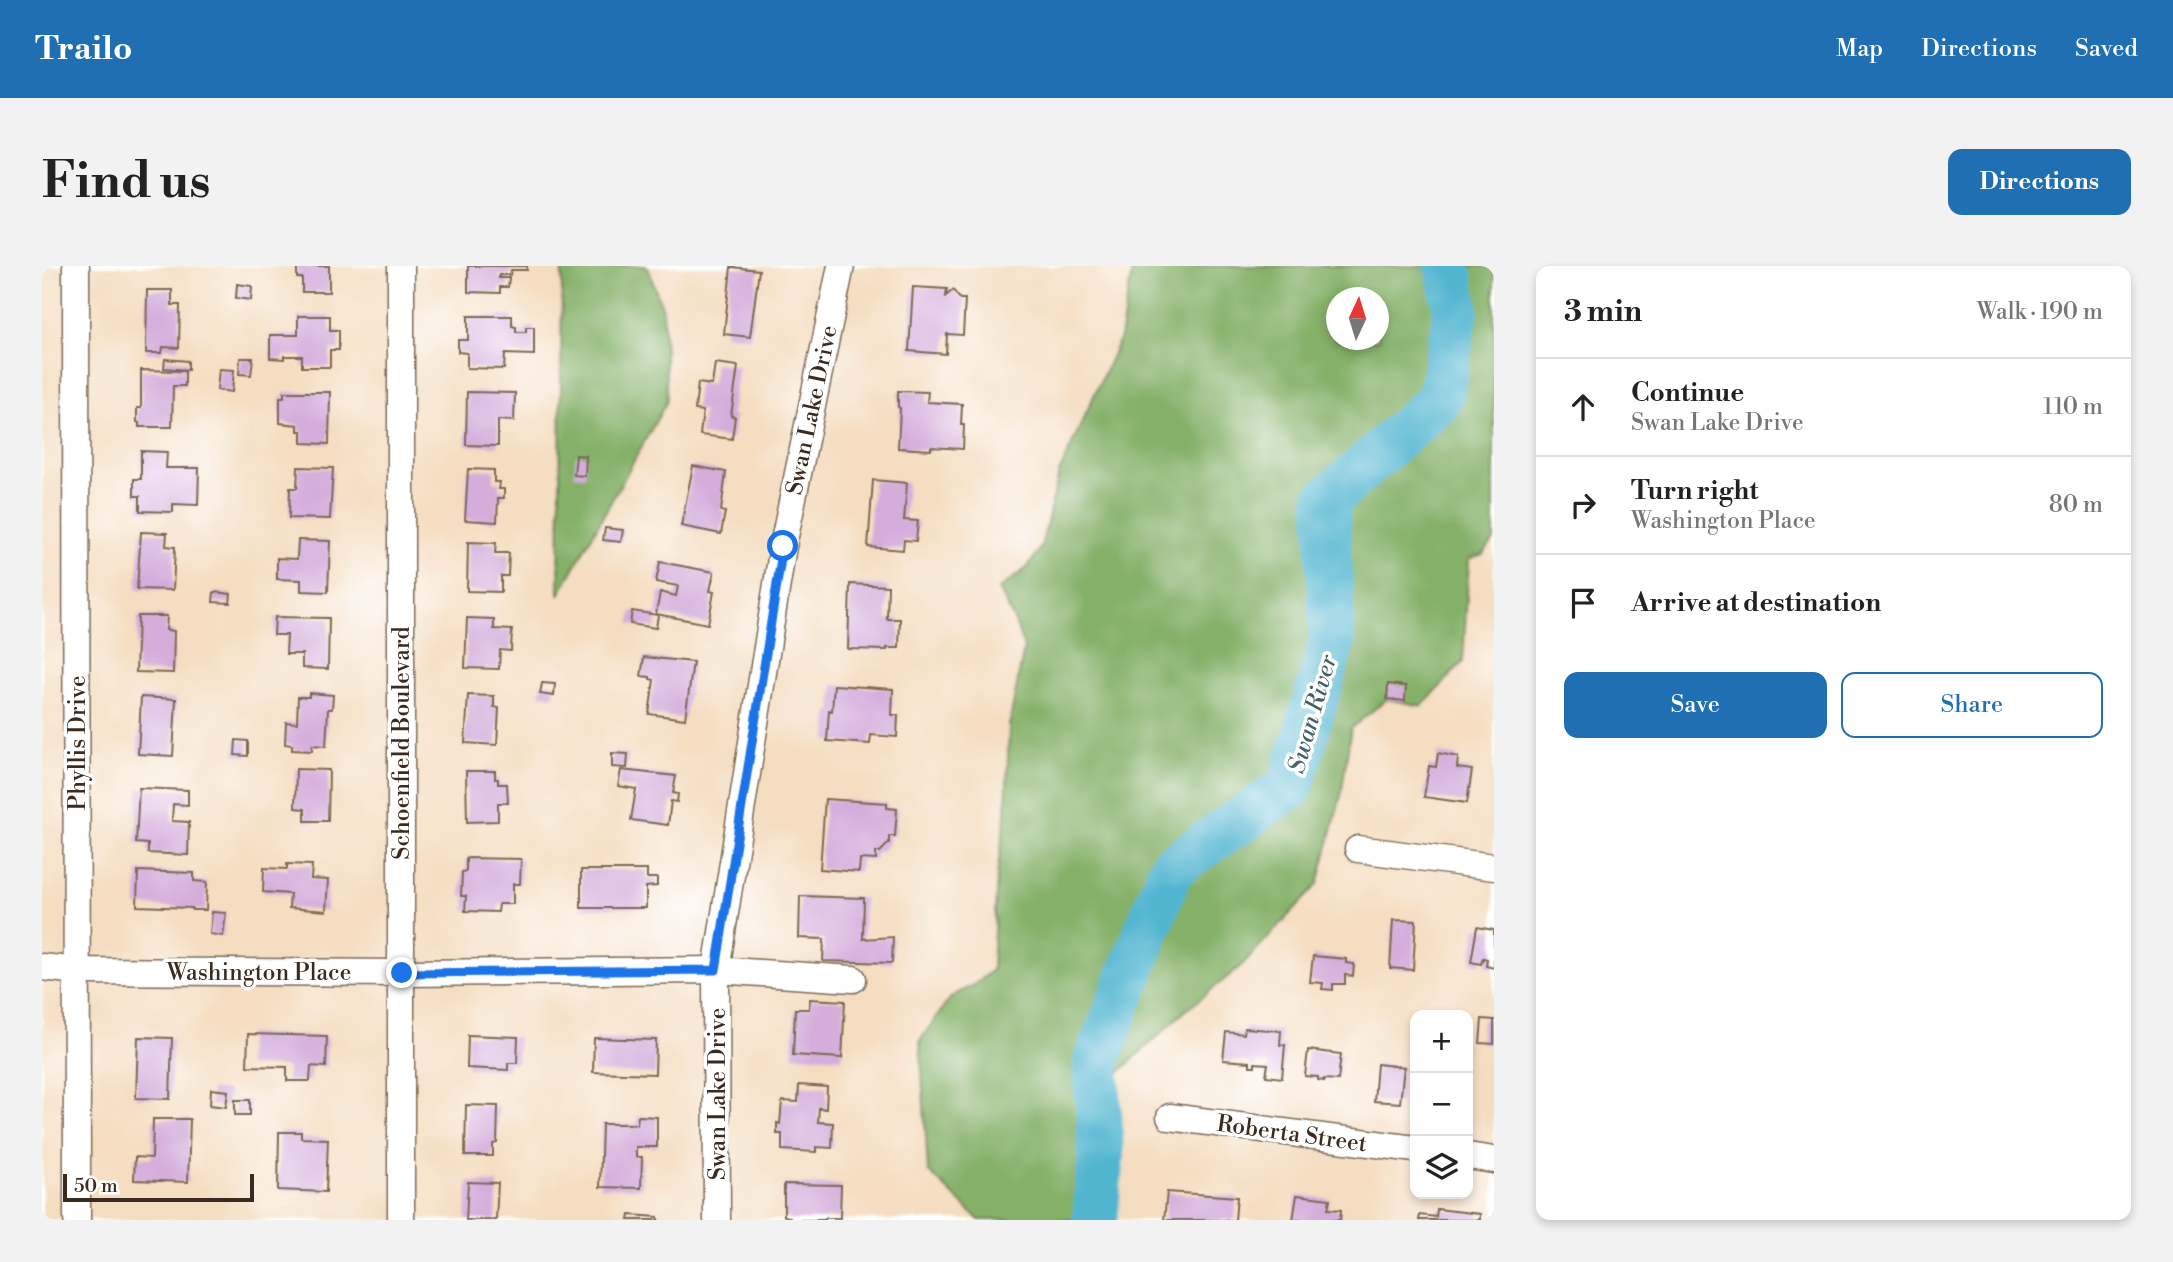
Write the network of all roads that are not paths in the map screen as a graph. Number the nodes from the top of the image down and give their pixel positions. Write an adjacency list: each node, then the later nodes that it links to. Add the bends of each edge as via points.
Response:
1 (76, 266): 8 (street, Phyllis Drive)
2 (401, 266): 9 (street, Schoenfield Boulevard)
3 (841, 266): 7 (street, Swan Lake Drive, via 783,546)
4 (1358, 849): 5 (street)
5 (1494, 867)
6 (42, 967): 8 (street, Washington Place)
7 (716, 970): 9 (street, Washington Place); 10 (street, Washington Place); 17 (street, Swan Lake Drive)
8 (78, 971): 9 (street, Washington Place); 15 (street, Phyllis Drive)
9 (402, 973): 16 (street, Schoenfield Boulevard)
10 (853, 979)
11 (1170, 1117): 12 (street, Roberta Street)
12 (1410, 1148)
13 (1473, 1157): 14 (street)
14 (1494, 1160)
15 (77, 1220)
16 (401, 1220)
17 (717, 1220)

